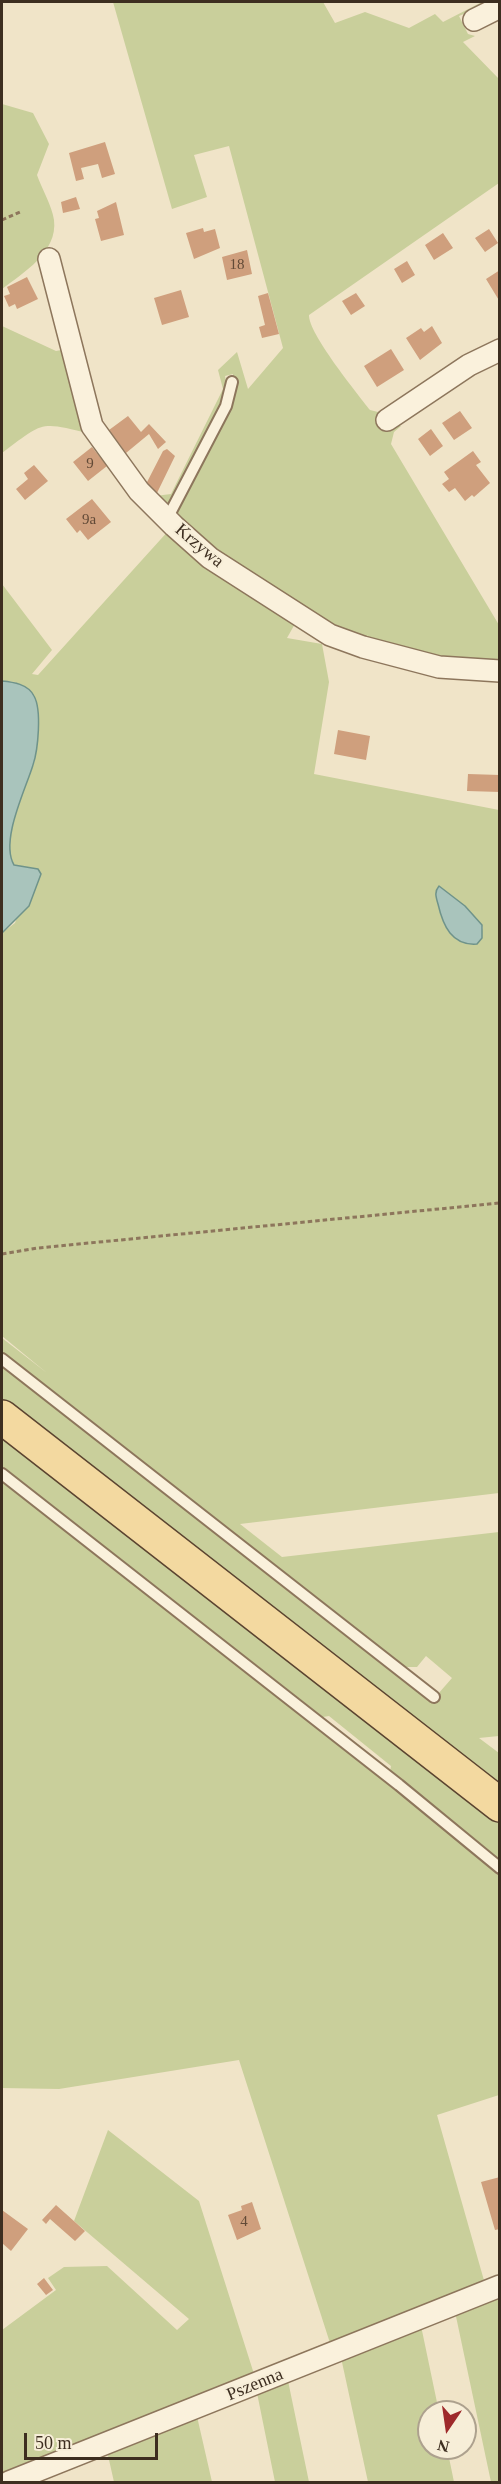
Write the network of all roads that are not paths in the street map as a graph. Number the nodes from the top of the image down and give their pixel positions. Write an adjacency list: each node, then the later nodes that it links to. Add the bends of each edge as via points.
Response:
1 (500, 7): 2 (street)
2 (474, 20)
3 (49, 259): 7 (street, Krzywa, via 92,426 140,491)
4 (500, 350): 6 (street, via 469,365)
5 (231, 382): 7 (lane, via 226,406)
6 (387, 420)
7 (167, 519): 8 (street, Krzywa, via 210,558 330,635 439,667)
8 (500, 671)
9 (2, 1359): 12 (lane)
10 (2, 1417): 13 (main road)
11 (2, 1474): 14 (lane)
12 (434, 1697)
13 (500, 1805)
14 (500, 1868)
15 (500, 2286): 16 (street, Pszenna)
16 (9, 2482)

